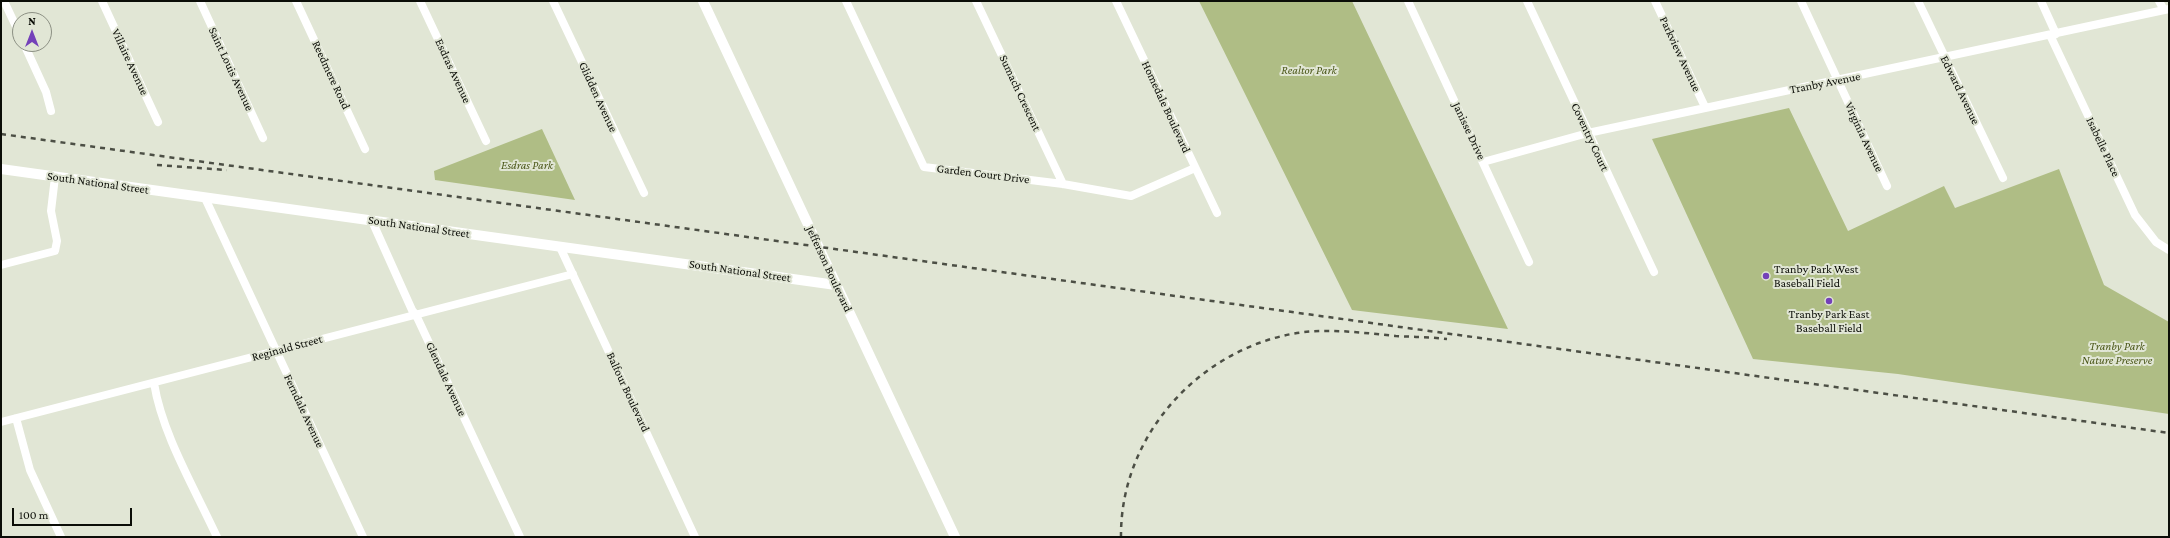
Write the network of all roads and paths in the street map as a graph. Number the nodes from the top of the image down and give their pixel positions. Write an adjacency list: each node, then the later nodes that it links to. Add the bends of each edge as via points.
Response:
1 (4, 1): 19 (street)
2 (102, 1): 26 (street, Villaire Avenue)
3 (200, 1): 28 (street, Saint Louis Avenue)
4 (296, 1): 30 (street, Reedmere Road)
5 (420, 1): 29 (street, Esdras Avenue)
6 (553, 1): 38 (street, Glidden Avenue)
7 (703, 1): 48 (street, Jefferson Boulevard)
8 (846, 1): 36 (street, Garden Court Drive, via 924,166)
9 (976, 1): 36 (street, Sumach Crescent)
10 (1116, 1): 32 (street, Homedale Boulevard)
11 (1408, 1): 31 (street, Janisse Drive)
12 (1527, 1): 27 (street, Coventry Court)
13 (1655, 1): 24 (street, Parkview Avenue)
14 (1801, 1): 23 (street, Virginia Avenue)
15 (1918, 1): 22 (street, Edward Avenue)
16 (2041, 1): 20 (street, Isabelle Place)
17 (2159, 1): 18 (street)
18 (2166, 10): 20 (street, Tranby Avenue)
19 (12, 18)
20 (2053, 34): 22 (street, Tranby Avenue); 43 (street, Isabelle Place, via 2135,215 2156,242)
21 (28, 52): 25 (street)
22 (1944, 58): 23 (street, Tranby Avenue); 35 (street, Edward Avenue)
23 (1838, 81): 24 (street, Tranby Avenue); 37 (street, Virginia Avenue)
24 (1705, 107): 27 (street, Tranby Avenue)
25 (52, 112)
26 (158, 122)
27 (1588, 133): 31 (street, Tranby Avenue); 46 (street, Coventry Court)
28 (263, 138)
29 (486, 142)
30 (366, 149)
31 (1483, 162): 44 (street, Janisse Drive)
32 (1195, 168): 36 (street, Garden Court Drive, via 1131,196); 40 (street, Homedale Boulevard)
33 (1, 170): 34 (street, South National Street)
34 (55, 177): 39 (street, South National Street); 45 (street, via 51,211 57,241 55,251)
35 (2003, 178)
36 (1062, 184)
37 (1887, 186)
38 (644, 194)
39 (205, 198): 41 (street, South National Street); 50 (street, Ferndale Avenue)
40 (1217, 213)
41 (372, 221): 42 (street, South National Street); 49 (street, Glendale Avenue)
42 (560, 247): 47 (street, Balfour Boulevard); 48 (street, South National Street)
43 (2169, 250)
44 (1529, 262)
45 (1, 265)
46 (1654, 272)
47 (573, 274): 49 (street, Reginald Street); 58 (street, Balfour Boulevard)
48 (836, 285): 59 (street, Jefferson Boulevard)
49 (416, 315): 50 (street, Reginald Street); 57 (street, Glendale Avenue)
50 (276, 351): 51 (street, Reginald Street); 56 (street, Ferndale Avenue)
51 (154, 383): 52 (street, Reginald Street); 55 (street, via 157,404 165,426)
52 (16, 418): 53 (street, Reginald Street); 54 (street, via 30,470)
53 (1, 422)
54 (61, 537)
55 (217, 537)
56 (363, 537)
57 (520, 537)
58 (695, 537)
59 (955, 537)

